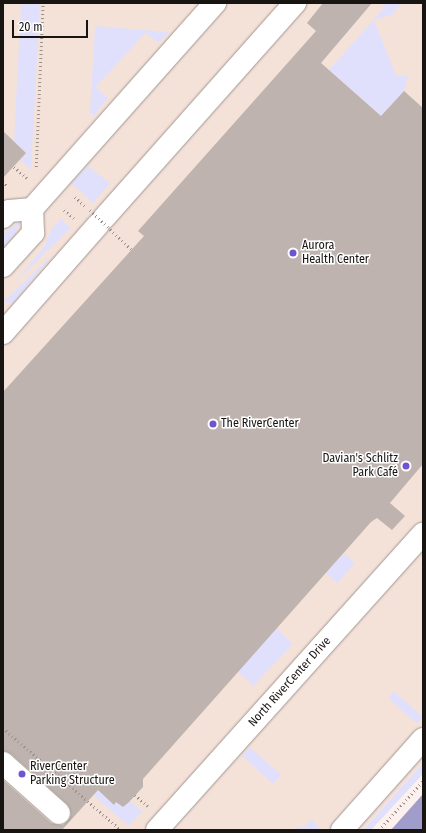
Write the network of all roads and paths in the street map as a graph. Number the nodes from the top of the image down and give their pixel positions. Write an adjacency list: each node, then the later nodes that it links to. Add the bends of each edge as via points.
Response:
1 (43, 3): 6 (path, via 36,167)
2 (215, 3): 8 (lane)
3 (295, 3): 11 (lane)
4 (14, 167): 5 (path)
5 (24, 175)
6 (22, 184)
7 (75, 197): 12 (path, bridge)
8 (32, 208): 10 (lane, via 9,211); 13 (lane, via 33,232)
9 (62, 209): 11 (path)
10 (3, 218)
11 (93, 221): 14 (lane)
12 (131, 249)
13 (3, 266)
14 (3, 333)
15 (423, 534): 22 (lane, North RiverCenter Drive)
16 (3, 728): 21 (path)
17 (423, 739): 23 (lane)
18 (3, 763): 20 (lane)
19 (423, 781): 24 (path)
20 (59, 813)
21 (121, 830)
22 (157, 830)
23 (342, 830)
24 (379, 830)

